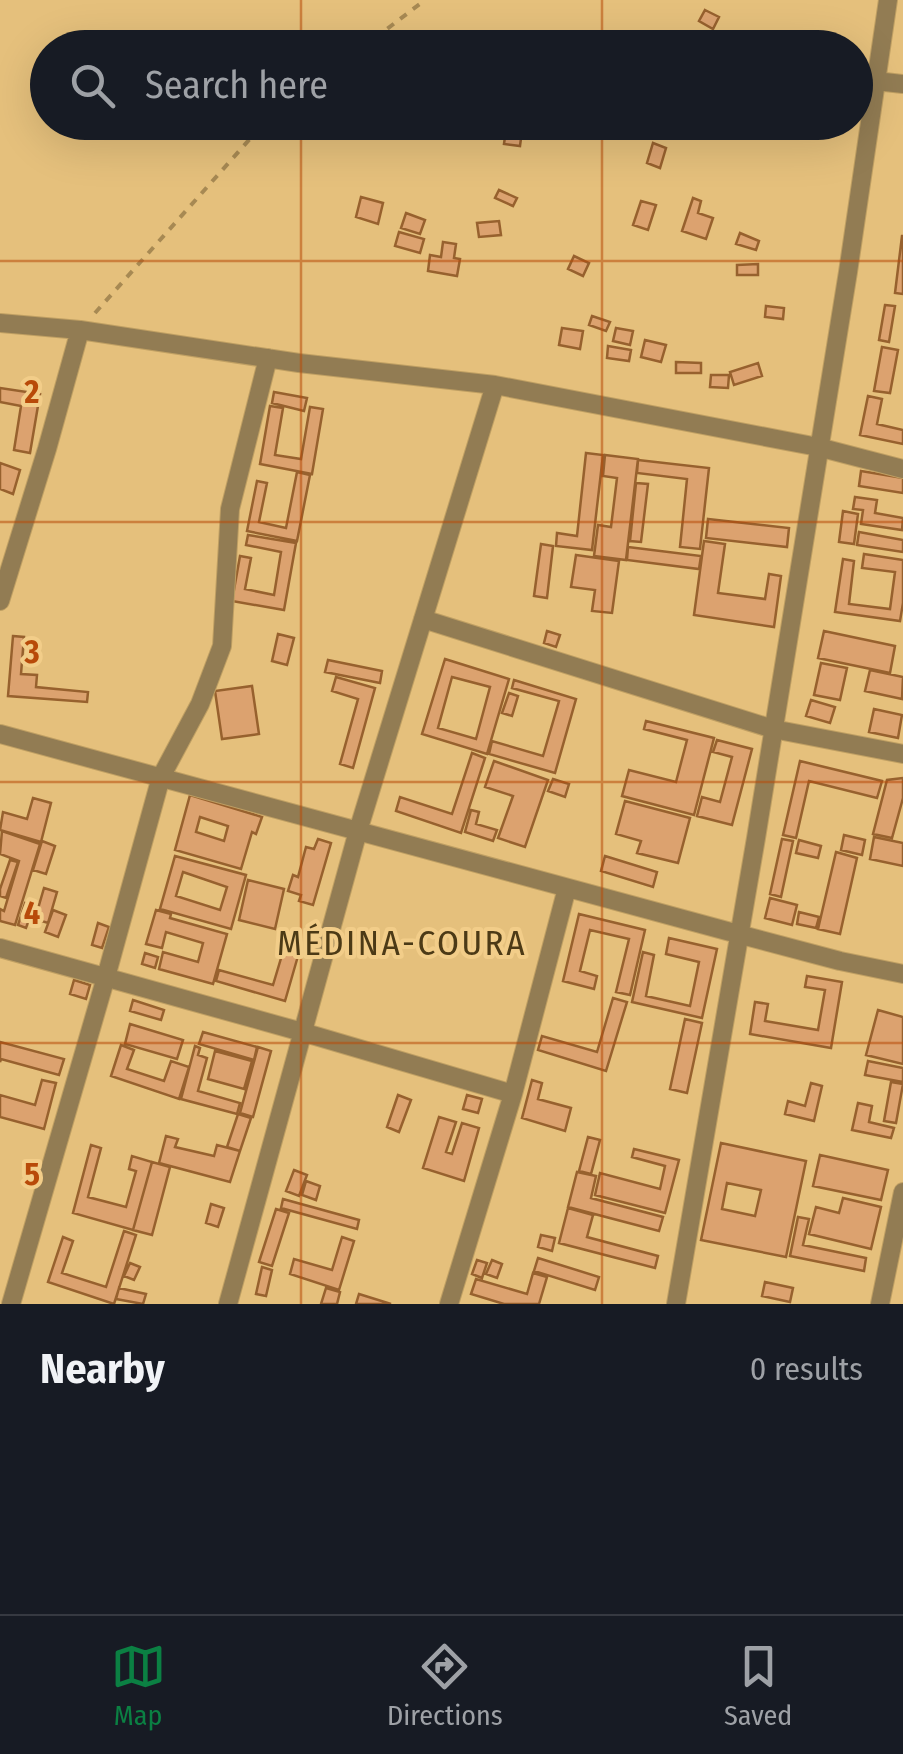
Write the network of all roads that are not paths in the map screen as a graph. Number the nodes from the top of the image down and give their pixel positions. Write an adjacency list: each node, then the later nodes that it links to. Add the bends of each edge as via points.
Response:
1 (888, 0): 2 (street)
2 (876, 82): 3 (street); 4 (street)
3 (903, 84)
4 (873, 103)
5 (868, 140): 10 (street)
6 (0, 323): 7 (street)
7 (80, 330): 8 (street); 12 (street)
8 (268, 358): 9 (street); 17 (street, via 230,509 222,646)
9 (495, 385): 10 (street); 13 (street)
10 (818, 446): 11 (street); 14 (street)
11 (903, 469)
12 (0, 601)
13 (423, 618): 14 (street); 18 (street)
14 (773, 729): 16 (street); 20 (street)
15 (0, 734): 17 (street)
16 (903, 754)
17 (160, 777): 18 (street); 23 (street)
18 (358, 831): 19 (street); 24 (street)
19 (567, 888): 20 (street); 25 (street)
20 (738, 934): 22 (street); 30 (street)
21 (0, 948): 23 (street)
22 (903, 974)
23 (106, 978): 24 (street); 27 (street)
24 (302, 1032): 25 (street); 28 (street)
25 (513, 1094): 29 (street)
26 (903, 1192): 31 (street)
27 (11, 1304)
28 (228, 1304)
29 (449, 1304)
30 (676, 1304)
31 (880, 1304)

